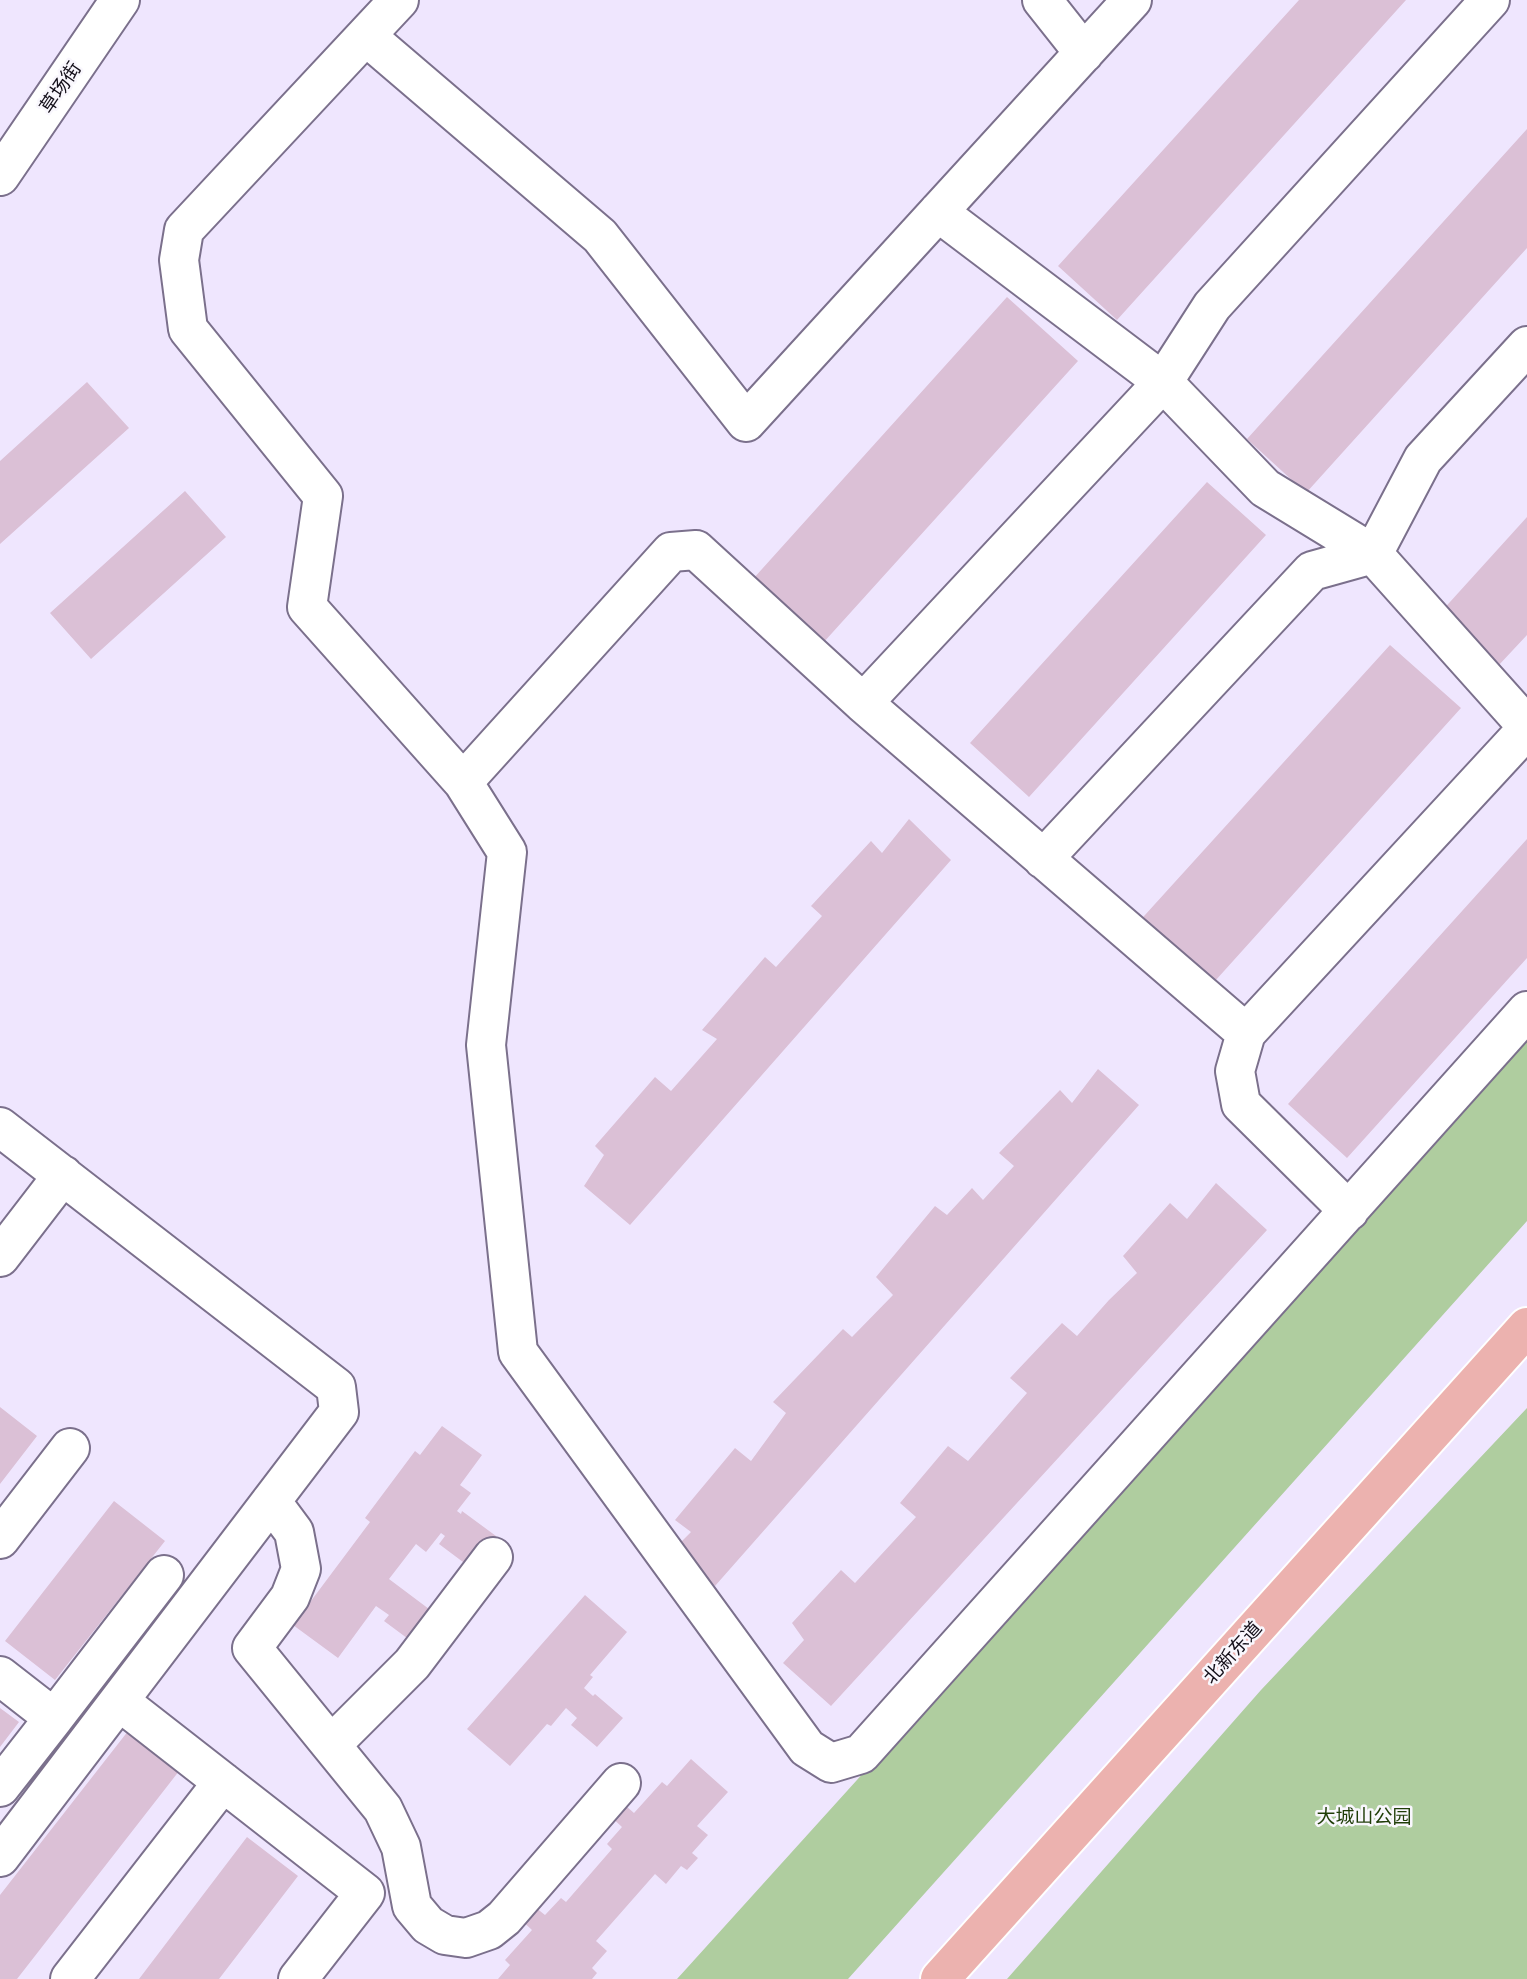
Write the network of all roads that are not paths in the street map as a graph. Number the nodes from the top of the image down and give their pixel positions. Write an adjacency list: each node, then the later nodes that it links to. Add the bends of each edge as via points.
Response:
1 (120, 0): 8 (street, 草场街)
2 (399, 0): 6 (street)
3 (1042, 0): 7 (street)
4 (1132, 0): 7 (street)
5 (1490, 0): 11 (street, via 1212,306)
6 (366, 36): 9 (street, via 600,236 746,422); 15 (street, via 184,230 178,260 188,329 323,496 307,607)
7 (1084, 53): 9 (street)
8 (0, 176)
9 (938, 212): 11 (street)
10 (1527, 346): 12 (street, via 1423,459)
11 (1163, 382): 12 (street, via 1265,488); 13 (street)
12 (1373, 554): 14 (street); 16 (street, via 1312,570)
13 (863, 703): 15 (street, via 696,550 671,552); 16 (street)
14 (1527, 727): 18 (street)
15 (463, 782): 21 (street, via 507,852 486,1045 518,1352 807,1748 831,1763 861,1754)
16 (1043, 859): 18 (street)
17 (1527, 1011): 21 (street)
18 (1246, 1033): 21 (street, via 1235,1071 1241,1104)
19 (0, 1127): 20 (street)
20 (63, 1175): 22 (street); 25 (street, via 336,1387 338,1412)
21 (1349, 1211)
22 (0, 1257)
23 (1527, 1327): 39 (main road, 北新东道)
24 (70, 1448): 26 (street)
25 (271, 1501): 30 (street); 32 (street, via 294,1532 301,1569 290,1597 252,1648)
26 (0, 1539)
27 (493, 1557): 32 (street, via 412,1664)
28 (164, 1575): 31 (street)
29 (0, 1676): 31 (street)
30 (119, 1702): 33 (street); 36 (street)
31 (54, 1717): 35 (street)
32 (331, 1745): 34 (street, via 383,1808 401,1847 412,1906 428,1925 445,1935 466,1938 489,1930 504,1918)
33 (222, 1782): 37 (street); 38 (street, via 365,1893)
34 (621, 1783)
35 (0, 1787)
36 (0, 1857)
37 (70, 1979)
38 (298, 1979)
39 (940, 1979)

